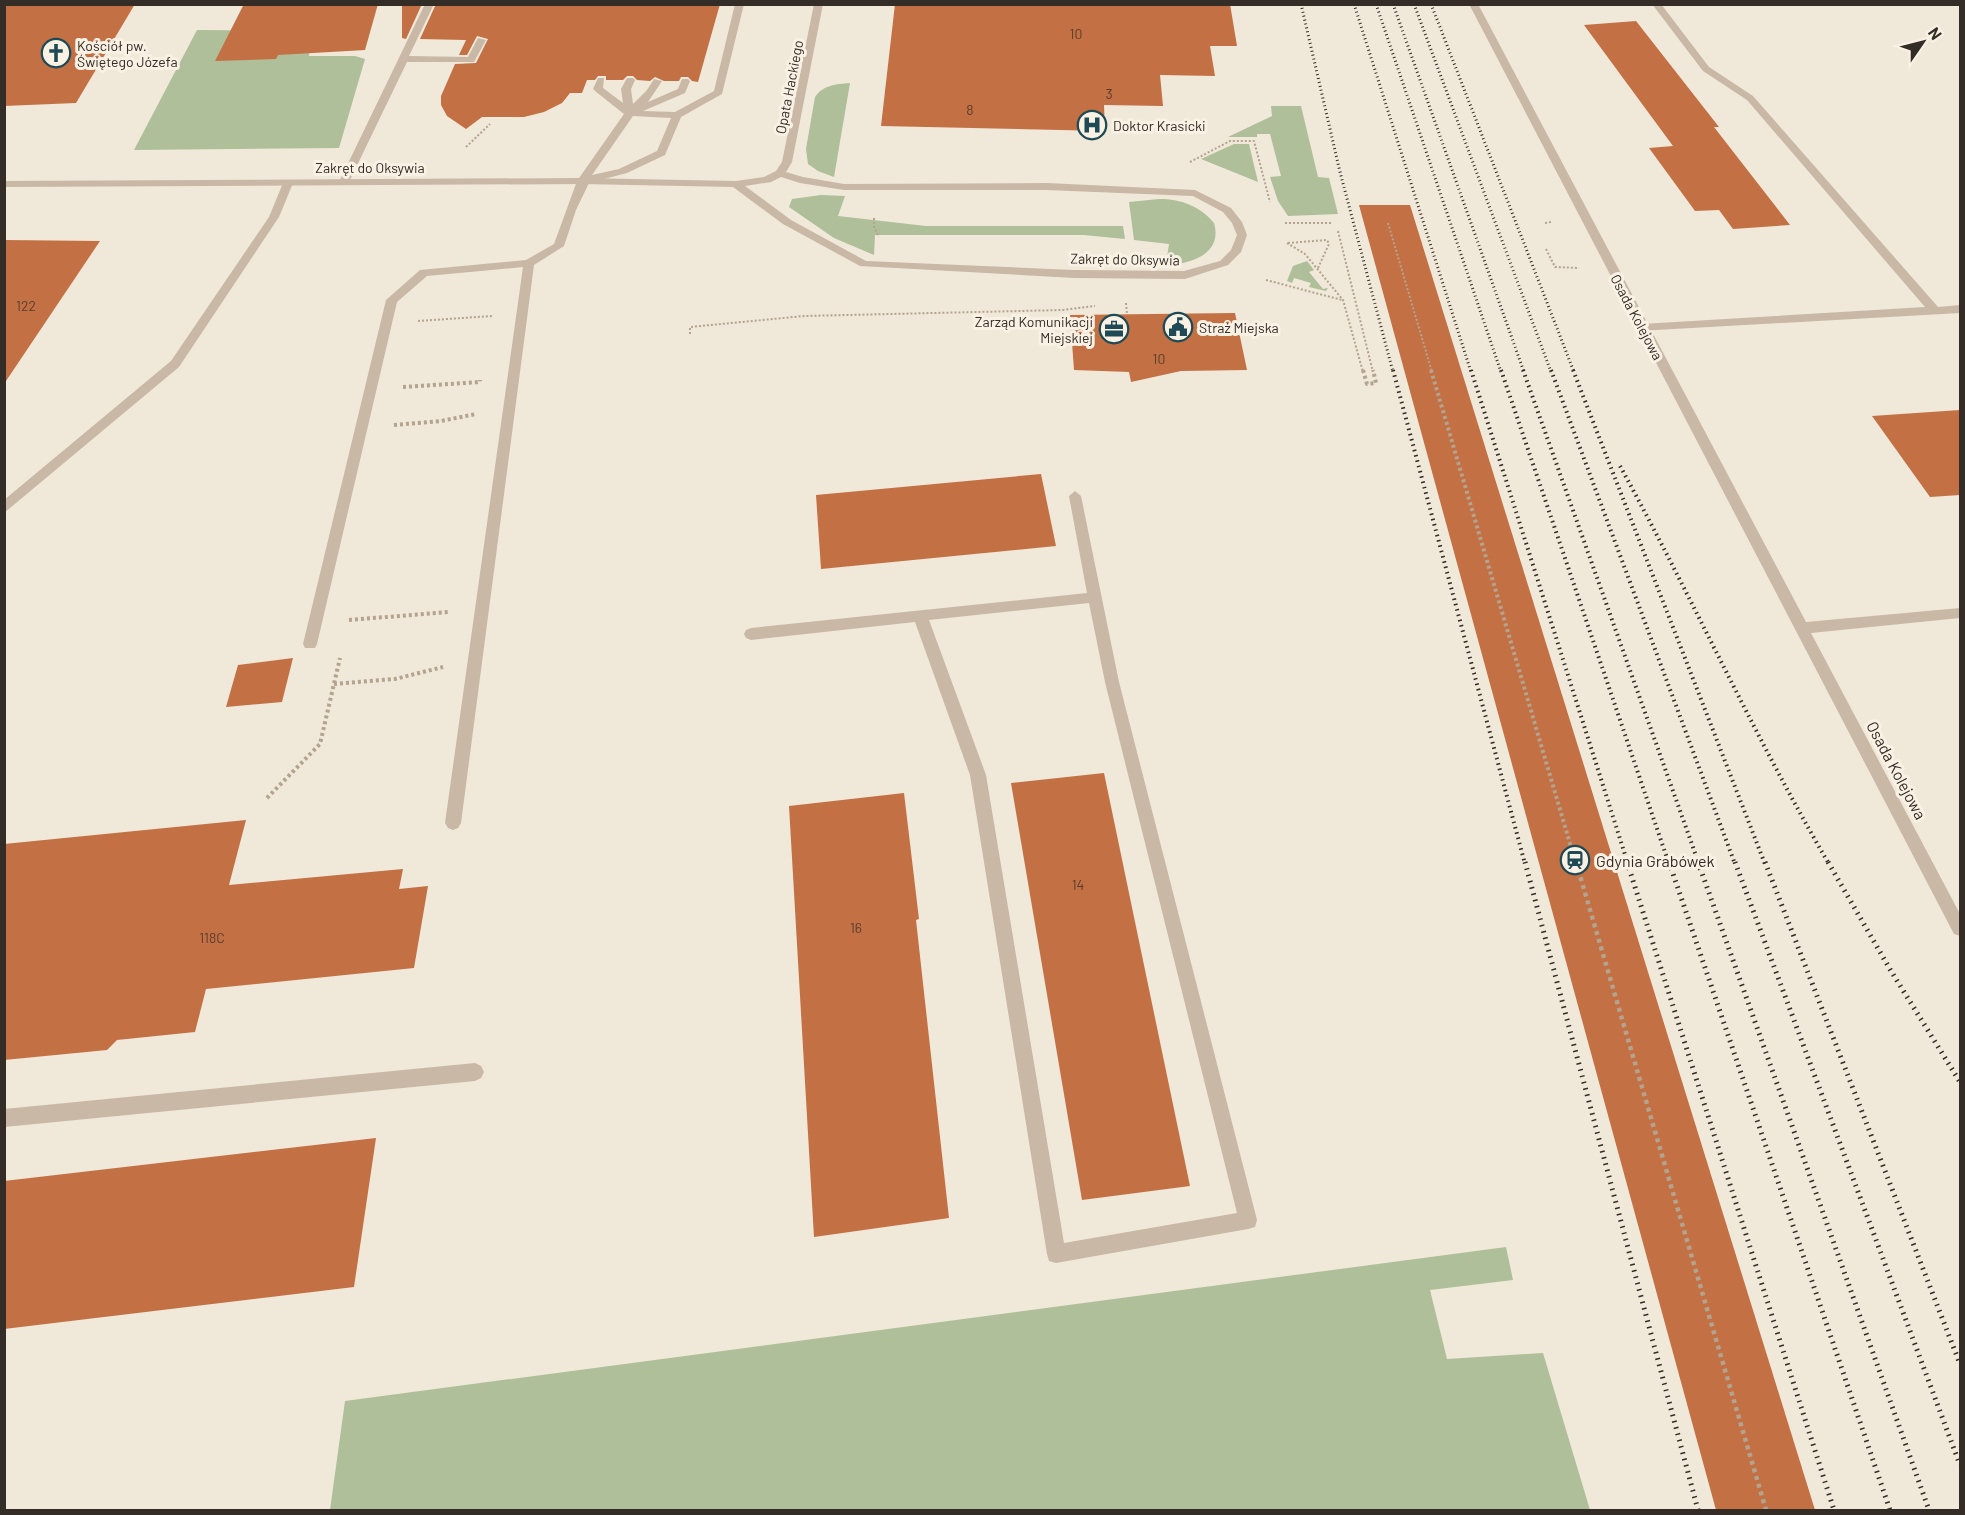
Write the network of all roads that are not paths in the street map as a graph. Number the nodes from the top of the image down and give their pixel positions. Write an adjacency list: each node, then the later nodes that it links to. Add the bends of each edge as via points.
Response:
1 (430, 4): 7 (street)
2 (740, 4): 13 (street, via 719,92)
3 (819, 4): 14 (street, Opata Hackiego, via 788,162)
4 (1473, 4): 23 (street, Osada Kolejowa)
5 (1656, 4): 22 (street, via 1706,69 1750,98)
6 (481, 40): 7 (street, via 471,60)
7 (404, 58): 16 (street)
8 (600, 80): 12 (street, via 597,89)
9 (630, 80): 12 (street, via 626,90)
10 (657, 81): 12 (street, via 654,90)
11 (685, 81): 12 (street, via 682,91)
12 (630, 113): 13 (street); 15 (street)
13 (677, 115): 15 (street, via 661,153 623,171)
14 (780, 173): 19 (street, Zakręt do Oksywia, via 767,180); 19 (street, Zakręt do Oksywia, via 799,181 844,186 1196,193 1227,210 1242,235 1236,252 1224,262 1185,276 864,264 787,222)
15 (582, 181): 16 (street, Zakręt do Oksywia); 19 (street, Zakręt do Oksywia); 20 (street, via 559,246)
16 (344, 182): 17 (street, Zakręt do Oksywia)
17 (288, 183): 18 (street, Zakręt do Oksywia); 25 (street, via 274,217 175,364)
18 (4, 184)
19 (736, 184)
20 (529, 263): 31 (street, via 424,273 392,300); 32 (street)
21 (1960, 309): 22 (street)
22 (1935, 311): 23 (street)
23 (1642, 328): 29 (street, Osada Kolejowa)
24 (1075, 496): 26 (street)
25 (4, 508)
26 (1096, 597): 28 (street); 28 (street, via 1112,682 1248,1220 1056,1254 978,775)
27 (1960, 612): 29 (street)
28 (920, 616): 30 (street)
29 (1802, 628): 33 (street, Osada Kolejowa)
30 (751, 634)
31 (310, 644)
32 (453, 823)
33 (1960, 929)
34 (475, 1072): 35 (street)
35 (4, 1118)

